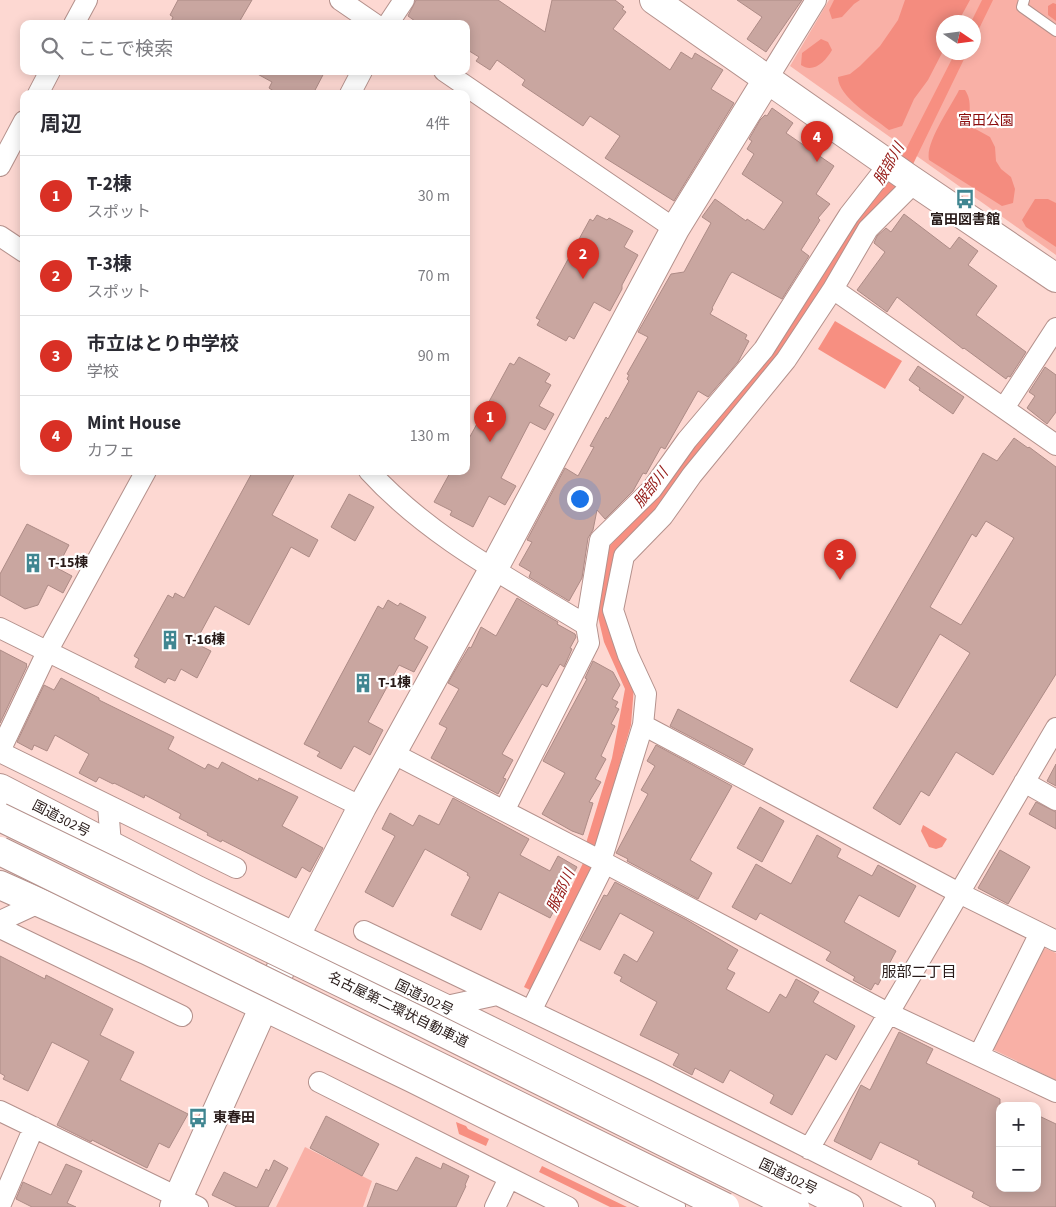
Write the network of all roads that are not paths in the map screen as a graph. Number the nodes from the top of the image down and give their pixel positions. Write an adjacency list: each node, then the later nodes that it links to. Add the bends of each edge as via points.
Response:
1 (87, 0): 7 (street)
2 (340, 0): 8 (street)
3 (404, 0): 9 (street)
4 (654, 0): 14 (main road)
5 (816, 0): 14 (street)
6 (1024, 0): 10 (lane, via 1022,7)
7 (76, 20)
8 (369, 20)
9 (391, 20)
10 (1056, 31)
11 (48, 75): 15 (street)
12 (360, 75): 16 (street)
13 (450, 75): 20 (street)
14 (768, 78): 19 (main road); 20 (main road)
15 (40, 90)
16 (352, 90)
17 (20, 128): 18 (street)
18 (0, 166)
19 (904, 174): 23 (main road); 24 (street); 31 (street, via 849,215 764,349 687,440 652,489 600,540)
20 (675, 229): 30 (main road)
21 (0, 236): 22 (street)
22 (20, 249)
23 (1056, 278)
24 (833, 289): 26 (street); 31 (street, via 786,360 662,516 624,556)
25 (1056, 328): 26 (street)
26 (1004, 408): 27 (street)
27 (1056, 445)
28 (144, 475): 33 (street)
29 (373, 475): 30 (street, via 434,530)
30 (494, 568): 31 (street); 37 (main road)
31 (598, 614): 34 (street, via 628,655 646,694); 43 (street, via 589,643)
32 (0, 628): 33 (street)
33 (47, 652): 36 (street); 42 (street)
34 (643, 725): 47 (street); 50 (street)
35 (1056, 728): 38 (street)
36 (0, 752): 41 (street)
37 (392, 753): 42 (main road); 43 (street)
38 (1024, 782): 40 (street); 50 (street)
39 (0, 788): 45 (main road, 国道302号)
40 (1056, 800)
41 (108, 806): 45 (street); 48 (street)
42 (362, 808): 55 (main road)
43 (504, 811): 47 (street)
44 (0, 817): 76 (main road, 名古屋第二環状自動車道, bridge, via 412,1016)
45 (111, 845): 55 (main road, 国道302号)
46 (0, 851): 75 (main road, bridge)
47 (603, 862): 60 (street); 61 (street)
48 (236, 868)
49 (0, 885): 51 (main road)
50 (959, 893): 56 (street); 61 (street)
51 (41, 902): 52 (street); 58 (main road)
52 (0, 921)
53 (0, 928): 62 (street)
54 (364, 931): 57 (street)
55 (296, 937): 58 (main road); 59 (main road, 国道302号)
56 (1048, 937): 63 (street)
57 (497, 995): 59 (street); 60 (street)
58 (263, 1007): 70 (main road); 74 (main road)
59 (442, 1007): 77 (main road, 国道302号)
60 (531, 1011): 68 (street)
61 (888, 1013): 63 (street); 68 (street)
62 (182, 1016)
63 (979, 1055): 65 (street)
64 (319, 1082): 69 (street)
65 (1056, 1092)
66 (0, 1111): 67 (street)
67 (34, 1127): 70 (street); 71 (street)
68 (809, 1149): 78 (street)
69 (509, 1178): 72 (street); 73 (street)
70 (183, 1204)
71 (0, 1206)
72 (495, 1207)
73 (568, 1207)
74 (671, 1207)
75 (724, 1207)
76 (795, 1207)
77 (849, 1207)
78 (925, 1207)

